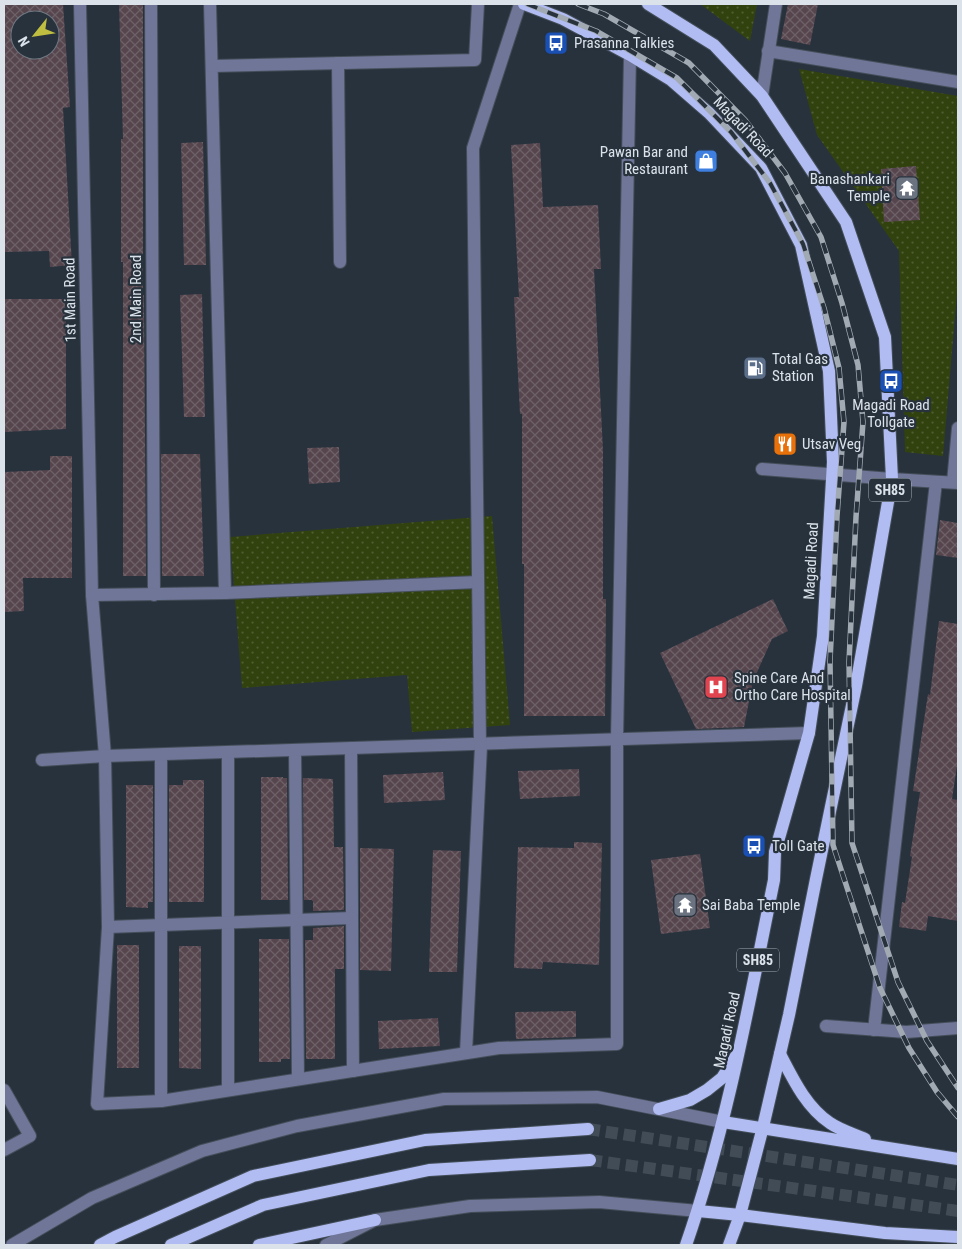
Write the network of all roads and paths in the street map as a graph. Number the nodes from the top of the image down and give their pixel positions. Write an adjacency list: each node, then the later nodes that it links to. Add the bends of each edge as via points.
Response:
1 (80, 4): 24 (street, 1st Main Road)
2 (151, 4): 25 (street, 2nd Main Road)
3 (210, 4): 12 (street)
4 (478, 4): 11 (street, via 475,60)
5 (520, 4): 22 (street, via 474,148)
6 (524, 4): 10 (main road, Magadi Road / SH85, via 563,19)
7 (648, 4): 14 (main road, Magadi Road / SH85, via 714,45)
8 (776, 4): 9 (street)
9 (768, 51): 13 (street); 14 (street)
10 (630, 54): 18 (main road, Magadi Road / SH85, via 671,80 709,113 761,168 802,245 829,371); 27 (street)
11 (338, 63): 12 (street); 15 (street)
12 (212, 66): 23 (street)
13 (958, 82)
14 (762, 96): 19 (main road, Magadi Road / SH85, via 846,222 885,337)
15 (340, 262)
16 (958, 428): 21 (street)
17 (762, 469): 18 (street)
18 (832, 475): 19 (street); 26 (main road, Magadi Road / SH85, via 823,636)
19 (892, 479): 20 (street); 45 (main road, Magadi Road / SH85, via 856,686)
20 (936, 482): 21 (street); 42 (street)
21 (955, 483)
22 (478, 582): 23 (street); 28 (street)
23 (226, 593): 25 (street)
24 (92, 595): 25 (street); 33 (street, 1st Main Road)
25 (154, 595)
26 (809, 733): 27 (street); 43 (main road, Magadi Road / SH85, via 775,852 774,880)
27 (617, 739): 28 (street); 44 (street, via 617,1044 499,1048)
28 (480, 744): 29 (street); 44 (street)
29 (350, 748): 30 (street); 35 (street)
30 (295, 750): 31 (street); 36 (street)
31 (228, 752): 32 (street); 37 (street)
32 (161, 754): 33 (street); 38 (street)
33 (105, 756): 34 (street); 39 (street, 1st Main Road)
34 (42, 760)
35 (352, 918): 36 (street); 46 (street)
36 (297, 920): 37 (street); 47 (street)
37 (228, 922): 38 (street); 49 (street)
38 (161, 925): 39 (street); 50 (street)
39 (108, 927): 50 (street, 1st Main Road, via 97,1104)
40 (826, 1026): 42 (street)
41 (958, 1028): 42 (street, via 906,1032)
42 (874, 1030)
43 (740, 1050): 51 (main road, via 722,1078 707,1090 690,1100); 52 (main road, Magadi Road / SH85)
44 (466, 1053): 46 (street)
45 (780, 1054): 53 (main road, Magadi Road / SH85); 55 (main road, via 810,1105 830,1123)
46 (353, 1071): 47 (street)
47 (298, 1080): 49 (street)
48 (4, 1090): 56 (street, via 30,1136)
49 (228, 1090): 50 (street)
50 (161, 1101)
51 (659, 1109): 52 (street); 63 (street, via 597,1097 444,1099 297,1126 202,1151 92,1198)
52 (723, 1122): 53 (main road); 59 (main road, Magadi Road / SH85)
53 (763, 1127): 55 (main road); 60 (main road, Magadi Road / SH85)
54 (588, 1129): 64 (main road, via 425,1140 253,1176)
55 (882, 1146): 57 (main road)
56 (4, 1150)
57 (958, 1159)
58 (590, 1160): 65 (main road, via 429,1170 263,1205)
59 (698, 1211): 60 (main road); 61 (street, via 599,1202 470,1206); 68 (main road, Magadi Road / SH85)
60 (740, 1215): 62 (main road, via 885,1233); 69 (main road, Magadi Road / SH85)
61 (374, 1220): 66 (main road); 67 (street)
62 (958, 1237)
63 (12, 1245)
64 (100, 1245)
65 (171, 1245)
66 (259, 1245)
67 (326, 1245)
68 (686, 1245)
69 (729, 1245)

